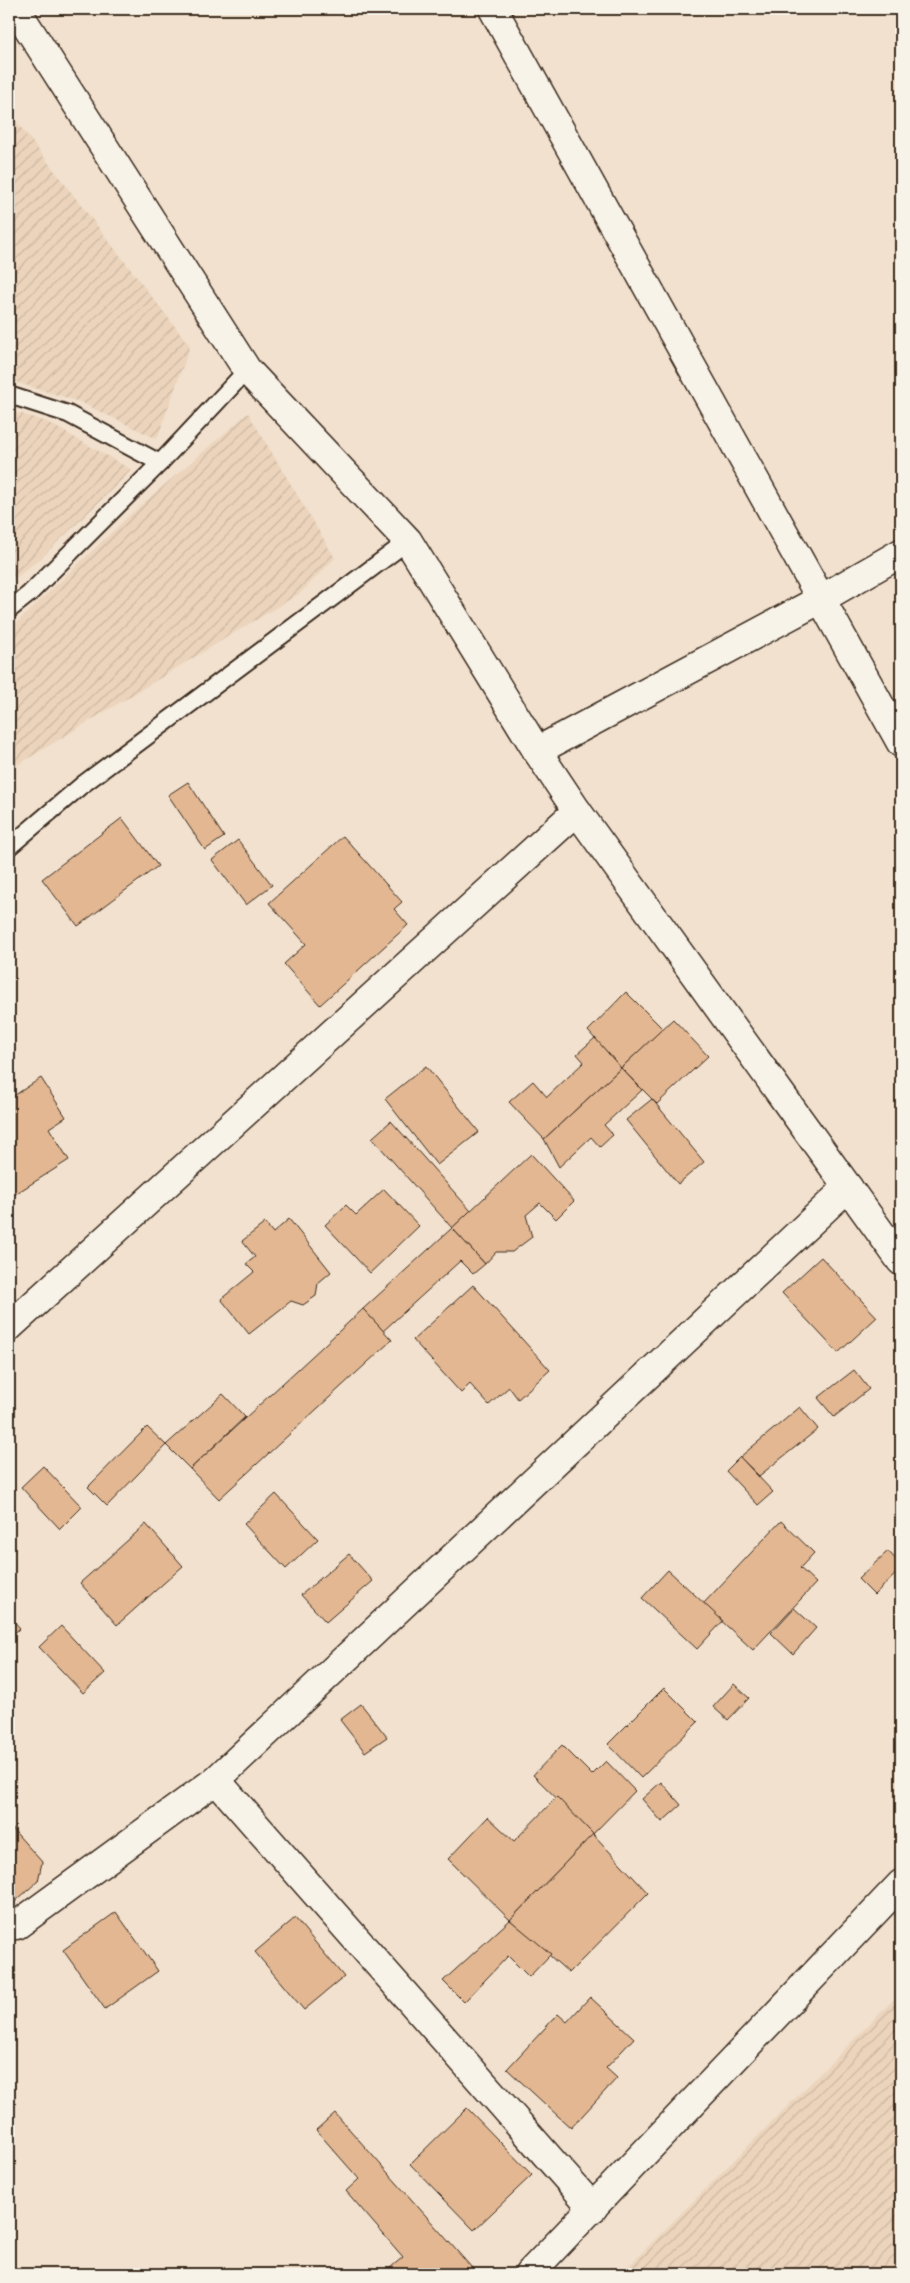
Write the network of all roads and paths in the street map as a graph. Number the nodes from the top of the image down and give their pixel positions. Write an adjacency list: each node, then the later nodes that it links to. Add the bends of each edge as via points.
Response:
1 (493, 9): 8 (street)
2 (16, 20): 3 (street)
3 (247, 370): 5 (lane); 6 (street)
4 (9, 395): 5 (lane, via 68,414)
5 (160, 463): 9 (lane)
6 (408, 541): 11 (street); 13 (lane, via 82,785)
7 (901, 553): 8 (street)
8 (822, 600): 10 (street); 11 (street)
9 (9, 610)
10 (901, 743)
11 (537, 751): 12 (street)
12 (577, 811): 14 (street); 16 (street)
13 (9, 847)
14 (848, 1187): 15 (street); 17 (street)
15 (901, 1261)
16 (9, 1327)
17 (216, 1780): 19 (street); 20 (street)
18 (901, 1884): 20 (street)
19 (17, 1925)
20 (593, 2208): 21 (street)
21 (529, 2274)

